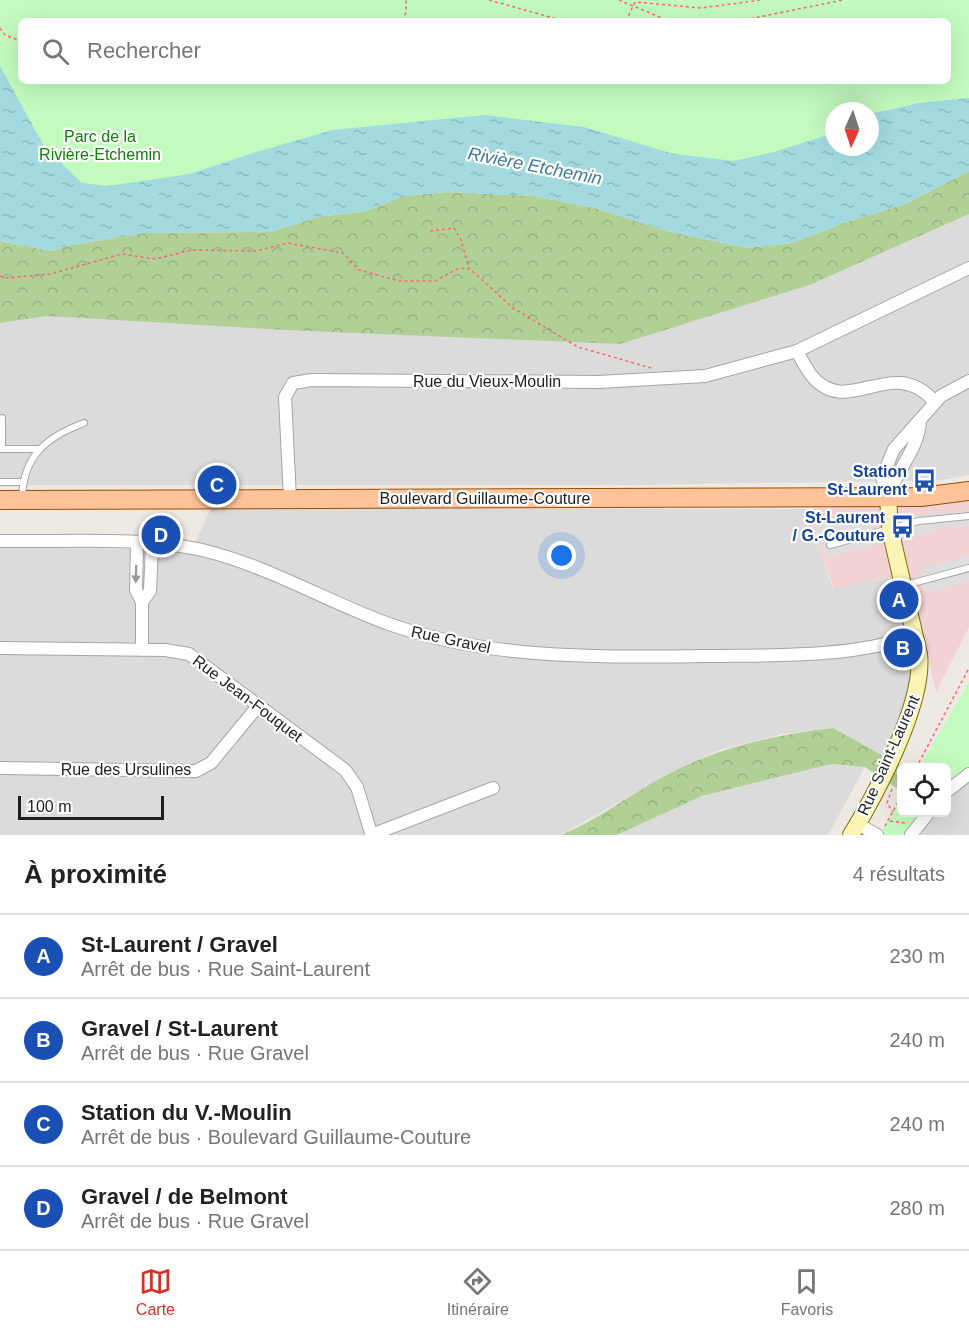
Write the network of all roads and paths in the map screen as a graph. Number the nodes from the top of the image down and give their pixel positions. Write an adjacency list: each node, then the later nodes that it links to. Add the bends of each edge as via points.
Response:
1 (406, 0): 9 (path)
2 (489, 0): 10 (path)
3 (619, 0): 8 (path)
4 (641, 0): 7 (path)
5 (761, 0): 7 (path, via 701,8)
6 (843, 0): 13 (path)
7 (635, 2): 8 (path)
8 (633, 6): 11 (path); 12 (path)
9 (404, 18)
10 (553, 18)
11 (627, 18)
12 (662, 18)
13 (754, 18)
14 (0, 28): 15 (path, via 5,35)
15 (18, 40)
16 (430, 231): 18 (path, via 454,228)
17 (969, 268): 20 (street, Rue du Vieux-Moulin)
18 (470, 269): 19 (path, via 459,268 435,281 399,281 359,270 343,253 288,243 256,250 192,250 155,259 122,254 50,274); 21 (path, via 513,308 578,347)
19 (0, 276)
20 (797, 351): 23 (street, via 811,375 832,390 854,392 902,381); 31 (street, Rue du Vieux-Moulin, via 705,376 679,379 302,380 289,387 285,397)
21 (656, 369)
22 (969, 381): 23 (street)
23 (936, 402): 30 (street, via 889,456 882,477)
24 (2, 418): 26 (lane, via 2,449)
25 (84, 423): 26 (lane, via 61,431)
26 (40, 449): 28 (lane, via 29,465)
27 (0, 482): 28 (lane)
28 (22, 491): 31 (main road, Boulevard Guillaume-Couture); 32 (main road, Boulevard Guillaume-Couture)
29 (969, 491): 30 (main road, Boulevard Guillaume-Couture)
30 (888, 496): 31 (main road, Boulevard Guillaume-Couture); 34 (street, Rue Saint-Laurent)
31 (290, 499)
32 (0, 500)
33 (969, 516): 34 (lane, via 919,521)
34 (890, 529): 38 (lane); 40 (street, Rue Saint-Laurent)
35 (0, 541): 36 (street, Rue Gravel)
36 (137, 544): 37 (street, Rue Gravel); 41 (street, one-way to 41, via 136,596)
37 (152, 544): 41 (street, via 150,591); 42 (street, Rue Gravel, via 186,547 228,558 390,625 510,651 569,656 798,655 885,646)
38 (830, 545)
39 (969, 568): 40 (lane)
40 (903, 586): 42 (street, Rue Saint-Laurent)
41 (142, 602): 44 (street)
42 (915, 636): 56 (street, Rue Saint-Laurent, via 920,673 914,701)
43 (0, 648): 44 (street, Rue Jean-Fouquet)
44 (142, 651): 46 (street, Rue Jean-Fouquet, via 189,654)
45 (969, 668): 47 (path)
46 (258, 705): 48 (street, Rue des Ursulines, via 211,763 196,771); 58 (street, Rue Jean-Fouquet, via 345,770 357,786)
47 (919, 763)
48 (0, 768)
49 (969, 774): 51 (street)
50 (493, 788): 58 (street)
51 (951, 788)
52 (897, 804): 54 (path)
53 (926, 817): 59 (street)
54 (888, 820): 55 (path, via 898,824); 57 (path)
55 (908, 821)
56 (854, 830): 57 (street)
57 (881, 831)
58 (371, 834)
59 (911, 835)

